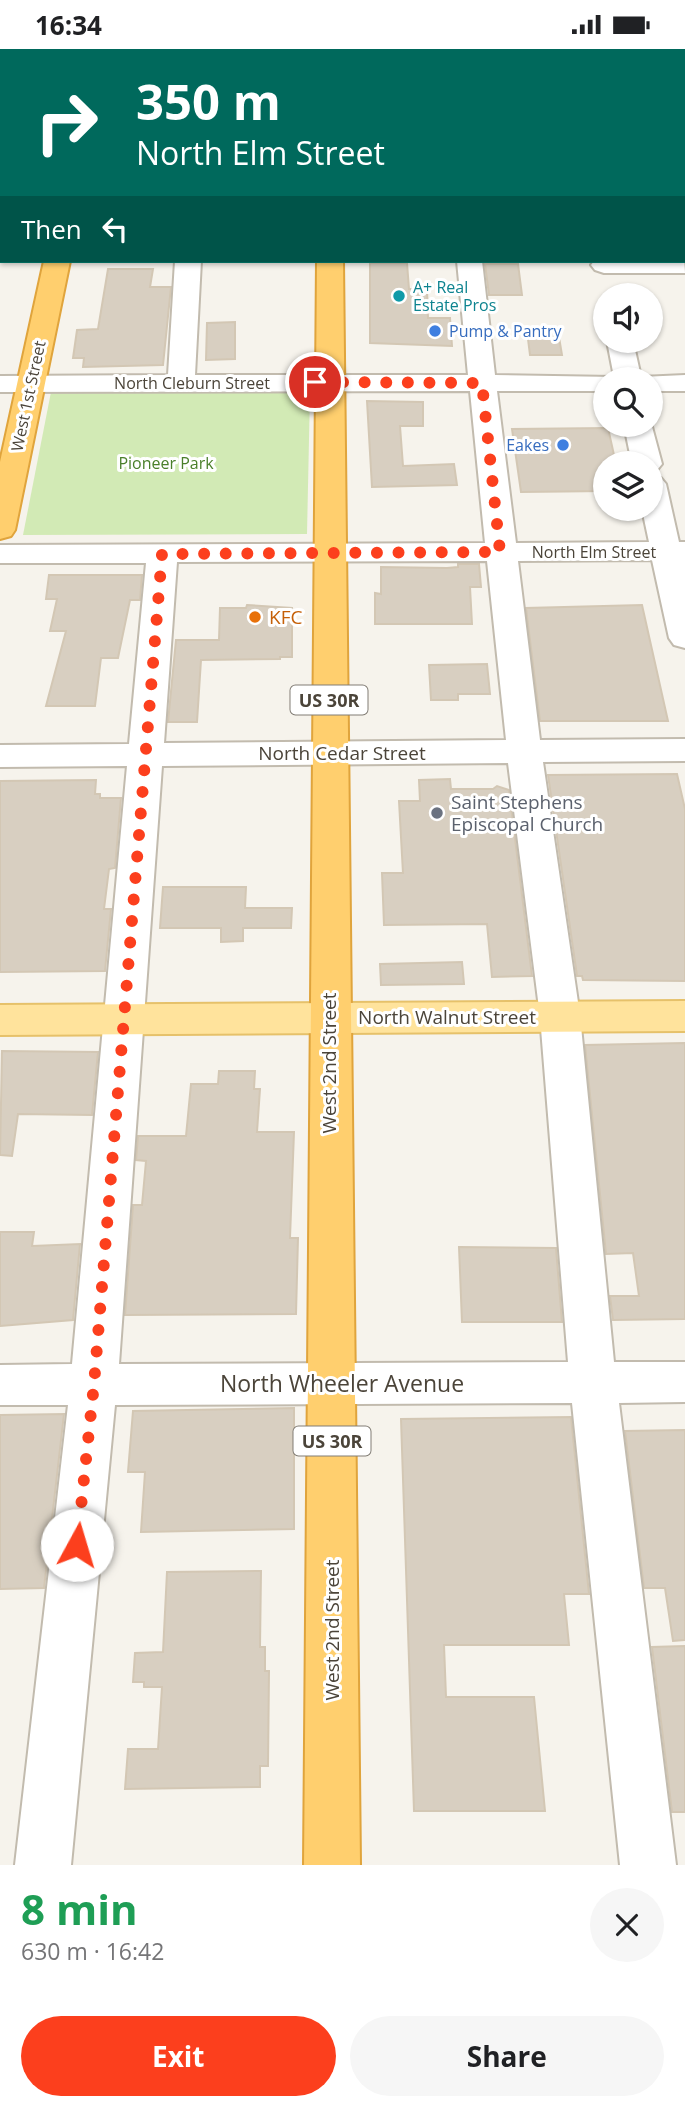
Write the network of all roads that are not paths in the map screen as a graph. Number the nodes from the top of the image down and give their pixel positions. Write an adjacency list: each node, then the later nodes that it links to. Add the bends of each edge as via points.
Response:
1 (57, 263): 8 (highway, West 1st Street)
2 (188, 263): 9 (street)
3 (330, 263): 7 (highway, West 2nd Street / US 30R)
4 (469, 263): 10 (street)
5 (685, 265): 6 (street)
6 (605, 271)
7 (331, 382): 9 (street, North Cleburn Street); 10 (street, North Cleburn Street); 19 (highway, West 2nd Street / US 30R)
8 (31, 383): 9 (street, North Cleburn Street); 14 (street, North Cleburn Street); 16 (highway, West 1st Street)
9 (181, 383)
10 (482, 383): 11 (street, North Cleburn Street); 18 (street)
11 (593, 383)
12 (663, 383): 13 (street)
13 (685, 383)
14 (0, 384)
15 (663, 518): 17 (street)
16 (0, 530)
17 (675, 551): 18 (street, North Elm Street); 22 (street)
18 (500, 552): 19 (street, North Elm Street); 24 (street)
19 (328, 553): 21 (street, North Elm Street); 25 (highway, West 2nd Street / US 30R)
20 (0, 554): 21 (street, North Elm Street)
21 (162, 554): 26 (street)
22 (685, 638)
23 (685, 750): 24 (street, North Cedar Street)
24 (524, 752): 25 (street, North Cedar Street); 28 (street)
25 (330, 753): 26 (street, North Cedar Street); 30 (highway, West 2nd Street / US 30R)
26 (145, 755): 27 (street, North Cedar Street); 31 (street)
27 (0, 756)
28 (560, 1016): 29 (main road, North Walnut Street); 30 (main road, North Walnut Street); 33 (street)
29 (685, 1016)
30 (329, 1018): 31 (main road, North Walnut Street); 34 (highway, West 2nd Street / US 30R)
31 (124, 1019): 32 (main road, North Walnut Street); 36 (street)
32 (0, 1020)
33 (593, 1382): 34 (street, North Wheeler Avenue); 35 (street, North Wheeler Avenue); 40 (street)
34 (332, 1383): 36 (street, North Wheeler Avenue); 39 (highway, West 2nd Street / US 30R)
35 (685, 1383)
36 (94, 1384): 37 (street, North Wheeler Avenue); 38 (street)
37 (0, 1385)
38 (43, 1865)
39 (332, 1865)
40 (648, 1865)

